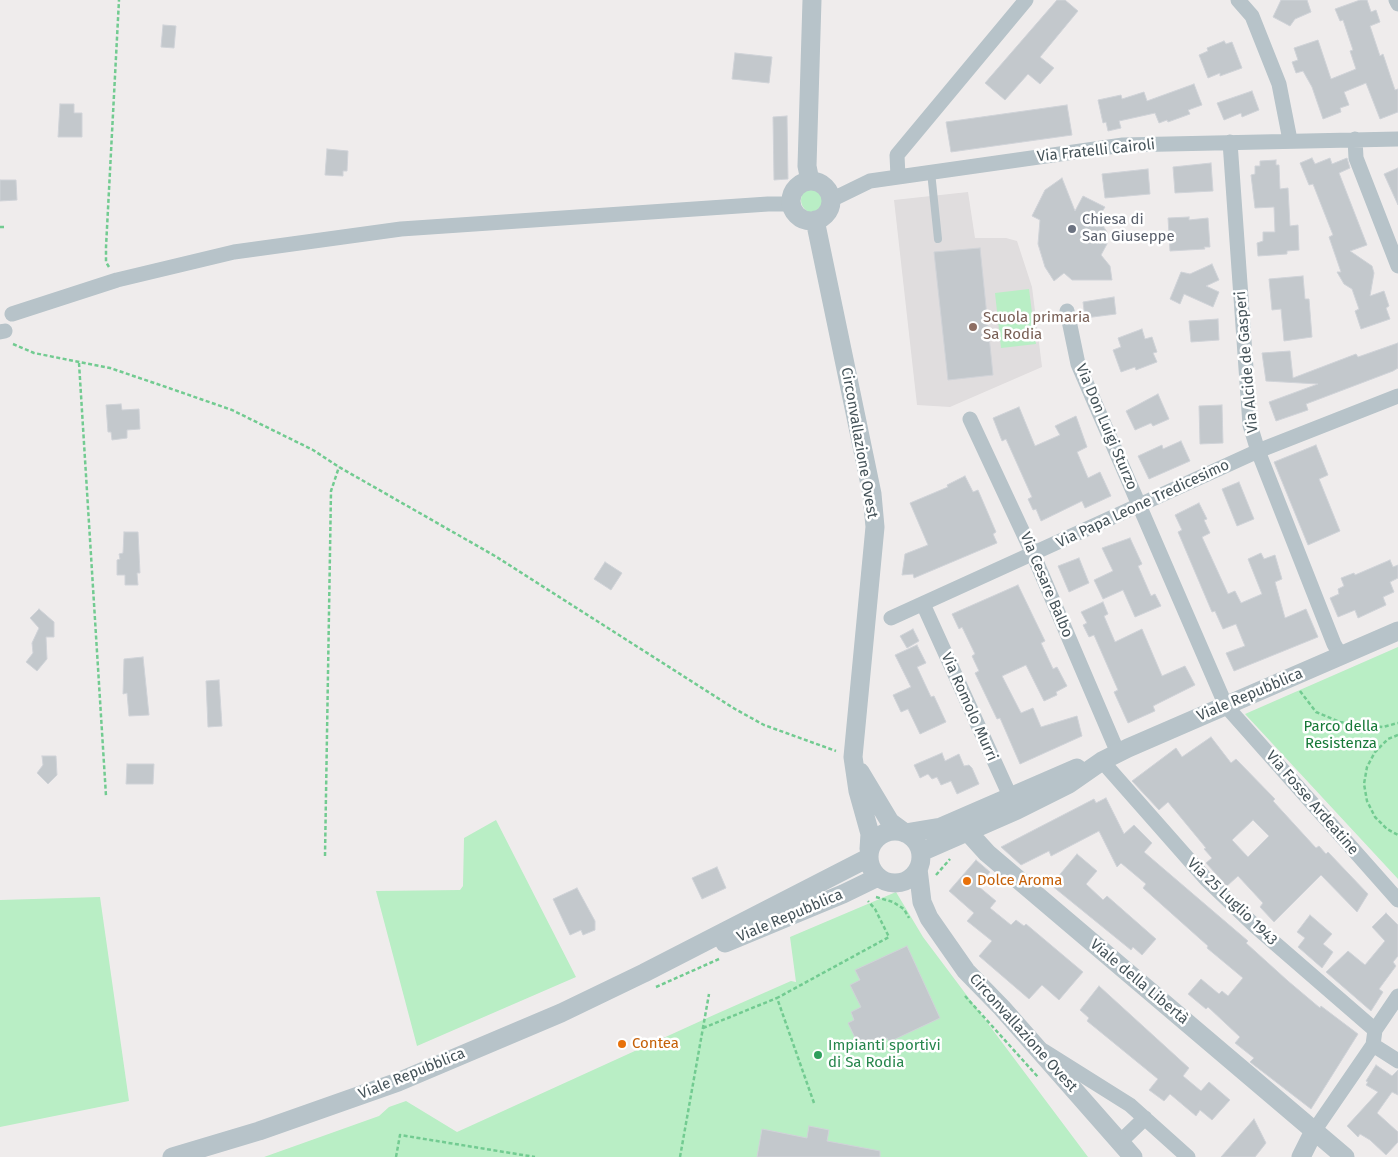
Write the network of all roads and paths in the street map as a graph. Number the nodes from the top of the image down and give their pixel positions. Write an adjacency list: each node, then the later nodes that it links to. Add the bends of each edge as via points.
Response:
1 (119, 0): 21 (path, via 106,262)
2 (812, 0): 13 (street, via 807,166)
3 (1238, 0): 9 (street, via 1252,16 1279,84)
4 (1396, 0): 6 (street)
5 (1019, 2): 12 (street, via 897,154)
6 (1398, 4)
7 (1356, 139): 8 (street, Via Fratelli Cairoli); 9 (street, Via Fratelli Cairoli); 20 (street, via 1356,158)
8 (1398, 139)
9 (1290, 140): 10 (street, Via Fratelli Cairoli)
10 (1230, 142): 11 (street, Via Fratelli Cairoli, via 1123,145); 28 (street, Via Alcide de Gasperi, via 1250,425)
11 (931, 172): 12 (street, Via Fratelli Cairoli); 19 (lane)
12 (898, 177): 14 (street, Via Fratelli Cairoli, via 870,181)
13 (810, 181): 14 (street, via 823,185); 15 (street, via 794,191)
14 (831, 200): 16 (street, via 827,213)
15 (792, 204): 16 (street, via 798,216); 21 (street, via 401,229 234,252)
16 (816, 220): 41 (street, Circonvallazione Ovest, via 872,494 875,527)
17 (0, 227): 18 (path)
18 (6, 227)
19 (938, 239)
20 (1398, 266)
21 (117, 280): 23 (street)
22 (1066, 311): 30 (street, Via Don Luigi Sturzo, via 1078,364)
23 (12, 314)
24 (3, 331): 25 (path, via 11,343 34,353)
25 (79, 363): 29 (path, via 110,368 232,410 313,450); 42 (path)
26 (1398, 396): 28 (street, Via Papa Leone Tredicesimo)
27 (970, 420): 31 (street, Via Cesare Balbo)
28 (1258, 452): 30 (street, Via Papa Leone Tredicesimo); 35 (street, Via Alcide de Gasperi)
29 (339, 467): 41 (path, via 495,556 735,709 764,725); 48 (path, via 331,491)
30 (1140, 505): 31 (street, Via Papa Leone Tredicesimo); 37 (street, Via Don Luigi Sturzo)
31 (1033, 554): 32 (street, Via Papa Leone Tredicesimo); 40 (street, Via Cesare Balbo)
32 (922, 604): 33 (street, Via Papa Leone Tredicesimo); 43 (street, Via Romolo Murri)
33 (892, 618)
34 (1398, 631): 35 (street, Viale Repubblica)
35 (1341, 656): 37 (street, Viale Repubblica)
36 (1298, 688): 38 (path, via 1316,712 1340,722 1383,727)
37 (1226, 706): 40 (street, Viale Repubblica); 52 (street, Via Fosse Ardeatine)
38 (1398, 724)
39 (1398, 735): 46 (path, via 1388,739 1375,752 1367,767 1364,784 1367,801 1375,817 1387,830)
40 (1110, 757): 43 (street, Viale Repubblica, via 1069,784); 59 (street, Via 25 Luglio 1943, via 1206,880)
41 (855, 761): 45 (street, via 890,822); 47 (street, Circonvallazione Ovest, via 858,792 870,834)
42 (106, 796)
43 (1013, 804): 44 (street, Viale Repubblica); 45 (street, Viale Repubblica, via 941,827)
44 (967, 831): 49 (street, Viale Repubblica); 64 (street, Viale della Libertà, via 987,853)
45 (905, 832): 47 (street, via 880,835); 49 (street, via 912,837)
46 (1398, 835)
47 (869, 854): 50 (street, via 870,866); 54 (street, Viale Repubblica)
48 (325, 856)
49 (920, 860): 50 (street, via 906,881); 53 (street, Circonvallazione Ovest)
50 (883, 880): 53 (street); 54 (street, Viale Repubblica)
51 (862, 894): 57 (path, via 875,909 888,937)
52 (1398, 900)
53 (922, 902): 60 (street, Circonvallazione Ovest, via 929,918 966,971)
54 (644, 974): 66 (street, Viale Repubblica, via 398,1082 259,1131)
55 (709, 994): 58 (path)
56 (1398, 996): 59 (street)
57 (777, 998): 58 (path); 62 (path)
58 (703, 1028): 69 (path)
59 (1374, 1038): 61 (street, Via 25 Luglio 1943); 64 (street)
60 (1034, 1044): 63 (street); 65 (street, Circonvallazione Ovest)
61 (1398, 1061)
62 (814, 1103)
63 (1145, 1118): 65 (street); 71 (street)
64 (1314, 1131): 72 (street); 73 (street, Viale della Libertà)
65 (1120, 1142): 70 (street, Circonvallazione Ovest)
66 (172, 1157)
67 (396, 1157): 68 (path, via 400,1135)
68 (535, 1157)
69 (680, 1157)
70 (1133, 1157)
71 (1188, 1157)
72 (1301, 1157)
73 (1345, 1157)

